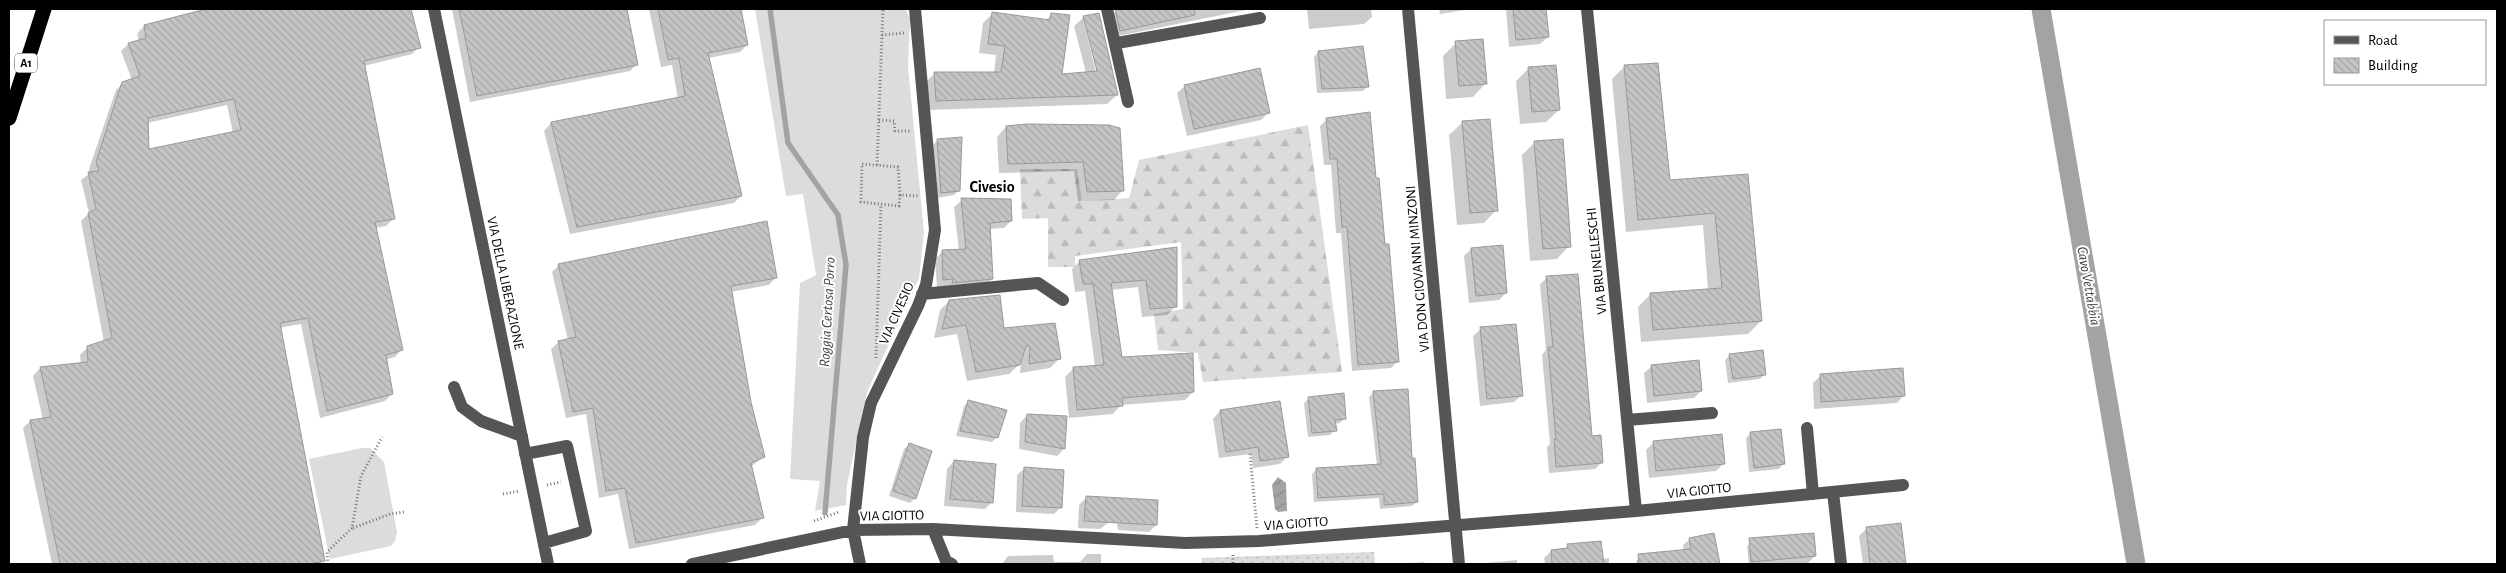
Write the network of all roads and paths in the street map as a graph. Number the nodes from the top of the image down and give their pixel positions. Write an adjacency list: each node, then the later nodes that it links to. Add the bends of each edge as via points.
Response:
1 (44, 9): 15 (highway, A1)
2 (434, 9): 34 (street, VIA DELLA LIBERAZIONE)
3 (883, 9): 11 (path)
4 (915, 9): 24 (street, VIA CIVESIO)
5 (1107, 9): 13 (street)
6 (1408, 9): 45 (street, VIA DON GIOVANNI MINZONI)
7 (1587, 9): 32 (street, VIA BRUNELLESCHI)
8 (1260, 18): 13 (street)
9 (906, 25): 10 (path)
10 (908, 33): 11 (path); 12 (path)
11 (882, 35): 16 (path)
12 (906, 41)
13 (1116, 43): 14 (street)
14 (1128, 102)
15 (9, 118)
16 (879, 120): 18 (path, via 894,121 895,131); 20 (path)
17 (914, 124): 18 (path)
18 (914, 130): 19 (path)
19 (915, 140)
20 (877, 165): 22 (path, via 898,167); 25 (path, via 862,164 861,202)
21 (918, 187): 23 (path)
22 (900, 195): 23 (path); 25 (path, via 899,206)
23 (919, 196): 24 (path); 26 (path)
24 (932, 197): 27 (street, VIA CIVESIO, via 935,230)
25 (881, 204): 29 (path, via 876,360)
26 (919, 205)
27 (922, 294): 28 (street, via 1038,283); 48 (street, VIA CIVESIO, via 871,403 863,437)
28 (1063, 300)
29 (883, 348)
30 (454, 387): 34 (street, via 462,407 481,421)
31 (1712, 412): 32 (street)
32 (1627, 420): 42 (street, VIA BRUNELLESCHI)
33 (1807, 428): 40 (street)
34 (522, 436): 36 (street, VIA DELLA LIBERAZIONE)
35 (382, 437): 46 (path, via 361,476)
36 (526, 454): 50 (street, VIA DELLA LIBERAZIONE); 50 (street, via 567,446 586,531)
37 (1250, 454): 49 (path)
38 (1903, 485): 39 (street, VIA GIOTTO)
39 (1834, 492): 40 (street, VIA GIOTTO); 57 (street)
40 (1812, 494): 42 (street, VIA GIOTTO)
41 (841, 508): 44 (path, via 838,514)
42 (1636, 511): 45 (street, VIA GIOTTO)
43 (404, 512): 46 (path)
44 (814, 521)
45 (1456, 526): 49 (street, VIA GIOTTO); 56 (street, VIA DON GIOVANNI MINZONI)
46 (352, 528): 51 (path, via 327,552)
47 (933, 529): 48 (street, VIA GIOTTO); 49 (street, VIA GIOTTO, via 1185,543); 55 (street, via 946,561)
48 (853, 530): 53 (street, VIA GIOTTO); 54 (street, VIA CIVESIO)
49 (1259, 541)
50 (544, 543): 52 (street, VIA DELLA LIBERAZIONE)
51 (328, 564)
52 (548, 564)
53 (692, 564)
54 (860, 564)
55 (952, 564)
56 (1460, 564)
57 (1841, 564)

